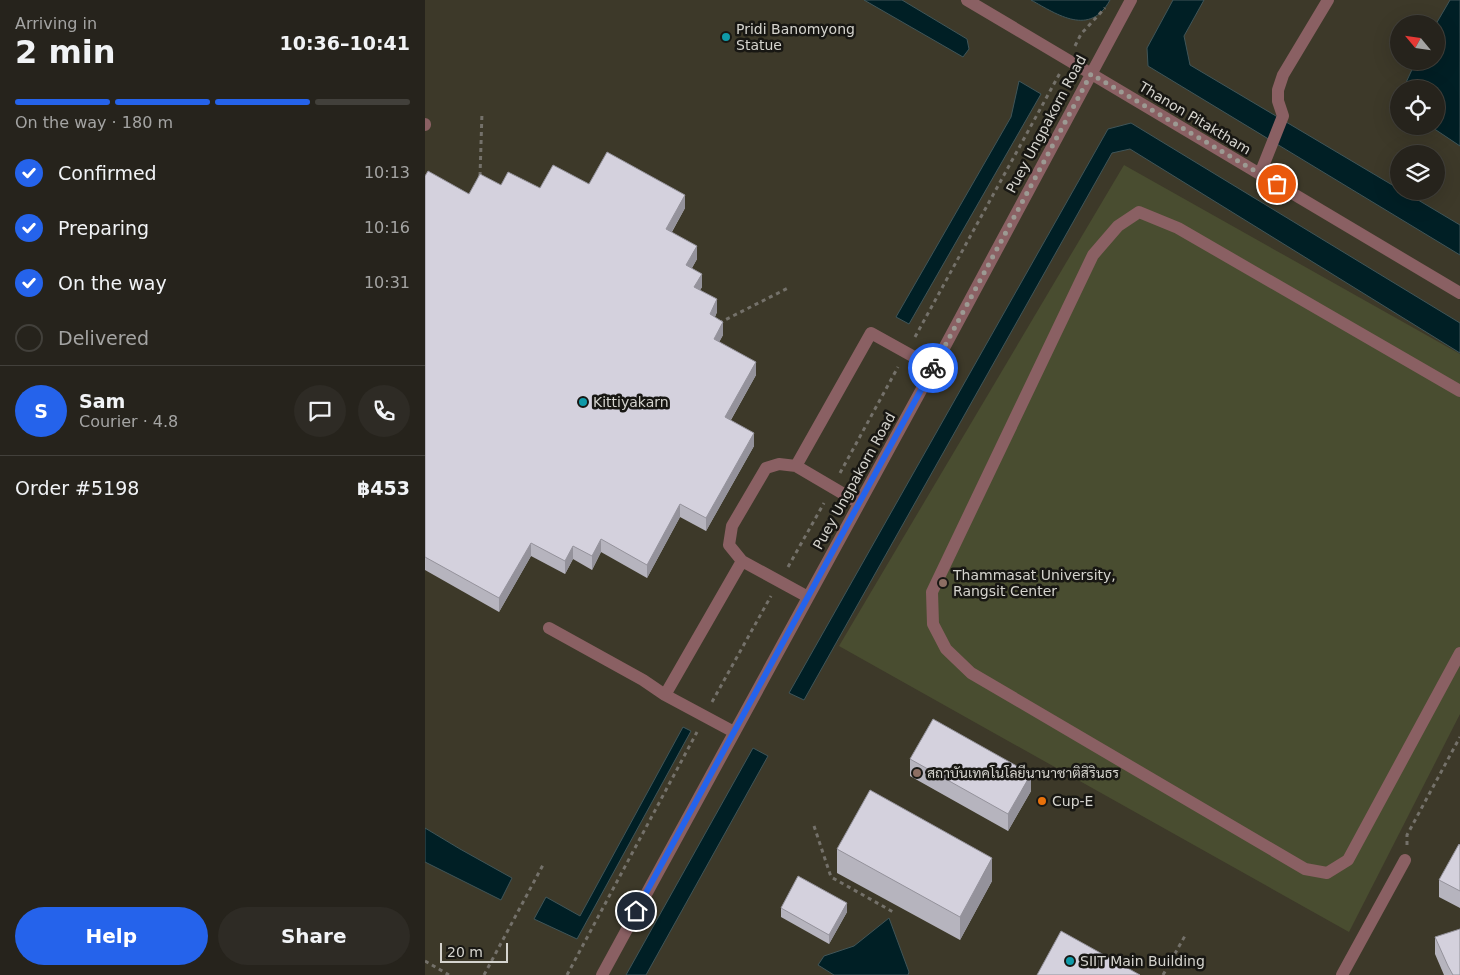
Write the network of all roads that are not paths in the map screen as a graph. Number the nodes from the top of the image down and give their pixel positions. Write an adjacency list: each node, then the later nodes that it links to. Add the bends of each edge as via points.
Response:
1 (967, 0): 4 (street, Thanon Pitaktham)
2 (1131, 0): 4 (street, Puey Ungpakorn Road)
3 (1328, 0): 5 (street, via 1283,75 1278,90 1283,116)
4 (1091, 74): 5 (street, Thanon Pitaktham); 7 (street, Puey Ungpakorn Road)
5 (1260, 174): 6 (street, Thanon Pitaktham)
6 (1460, 293)
7 (934, 368): 9 (street, via 871,333); 10 (street, Puey Ungpakorn Road)
8 (1460, 391): 14 (street, via 1178,228 1139,212 1117,226 1093,255 932,592 933,624 946,649 971,673 1305,869 1327,873 1348,860)
9 (796, 466): 10 (street); 11 (street, via 779,464 767,468 732,526 729,545)
10 (859, 503): 12 (street, Puey Ungpakorn Road)
11 (742, 561): 12 (street); 15 (street)
12 (808, 596): 16 (street, Puey Ungpakorn Road)
13 (549, 628): 15 (street)
14 (1460, 653)
15 (665, 695): 16 (street)
16 (734, 732): 18 (street, Puey Ungpakorn Road)
17 (1405, 860): 19 (street)
18 (602, 975)
19 (1342, 975)

